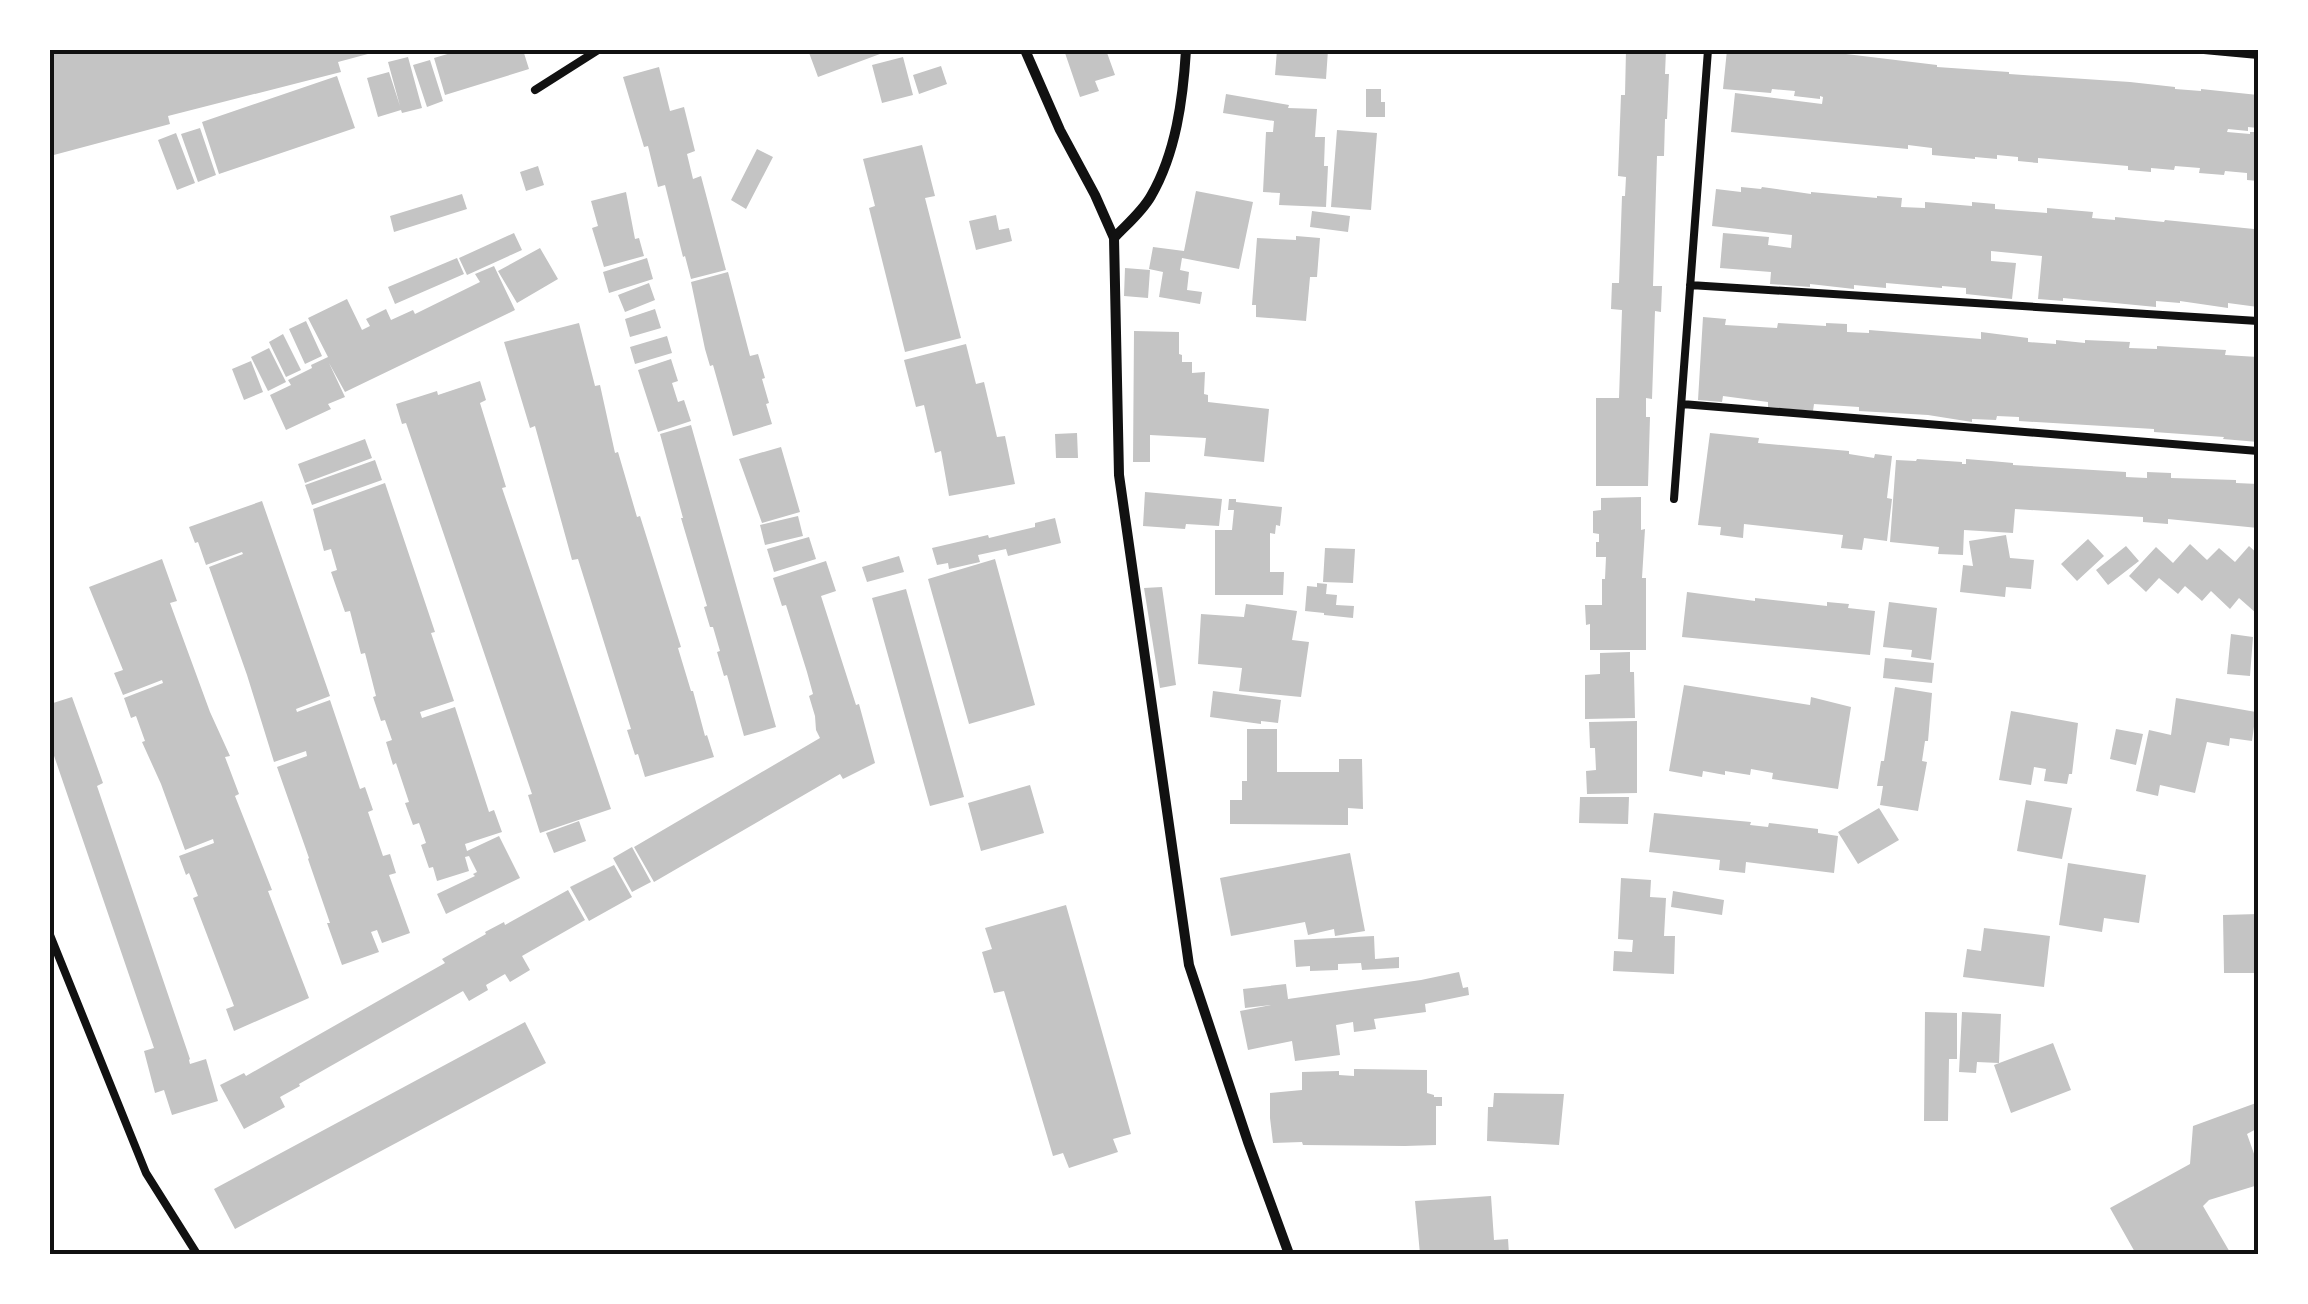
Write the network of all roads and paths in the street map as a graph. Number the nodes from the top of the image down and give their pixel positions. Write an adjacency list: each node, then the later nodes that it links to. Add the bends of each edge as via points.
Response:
1 (598, 50): 7 (lane)
2 (1025, 50): 8 (street)
3 (1186, 50): 8 (street, via 1165,163 1150,199)
4 (1708, 50): 9 (lane)
5 (2204, 50): 6 (lane)
6 (2258, 55)
7 (535, 90)
8 (1114, 238): 16 (street, via 1119,475 1189,965)
9 (1690, 285): 10 (lane); 11 (lane)
10 (2258, 321)
11 (1682, 404): 12 (lane); 13 (lane)
12 (2258, 452)
13 (1674, 499)
14 (50, 935): 15 (lane, via 146,1173)
15 (198, 1254)
16 (1289, 1254)

